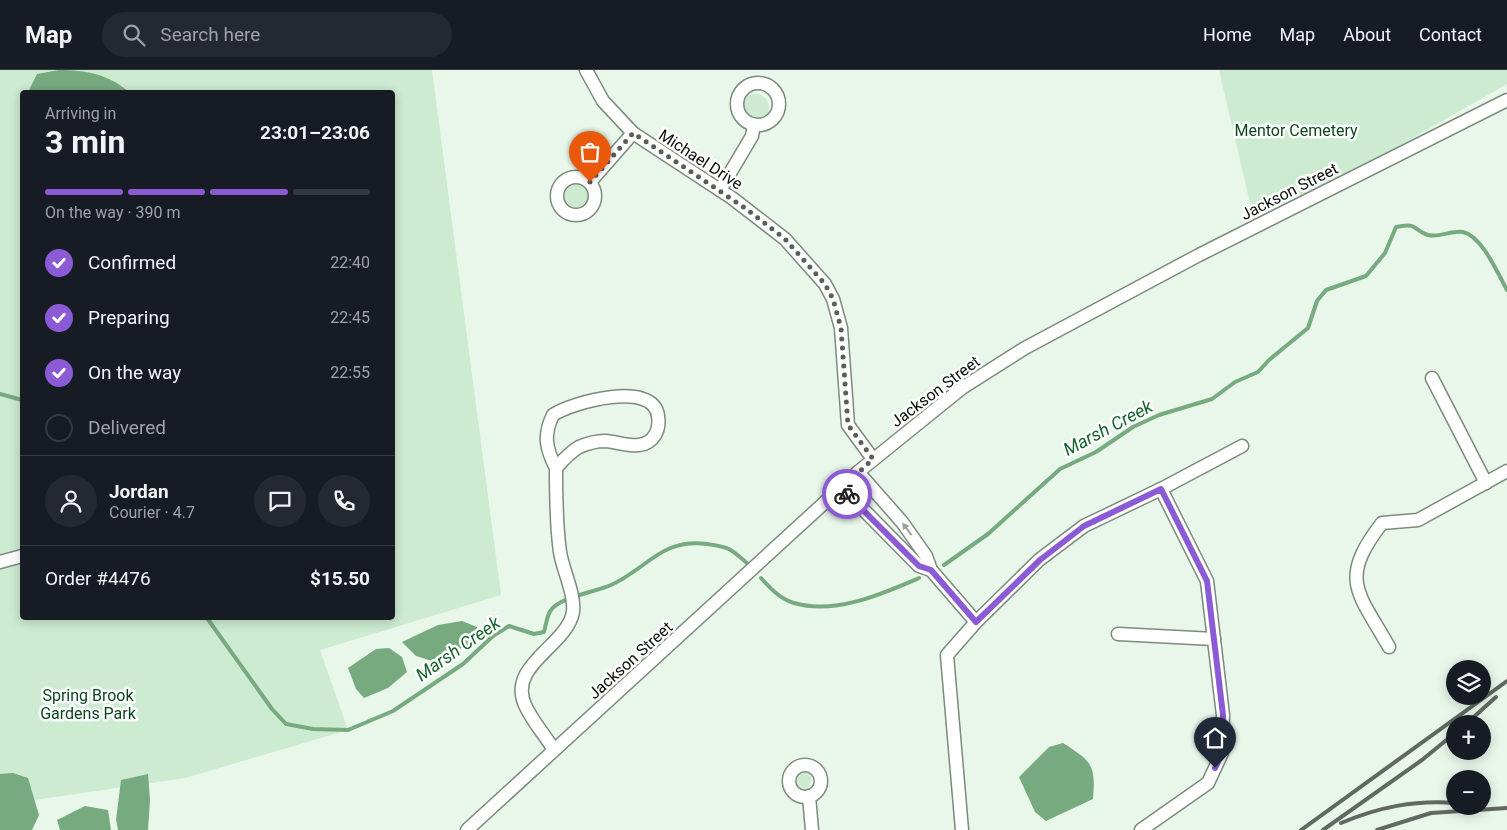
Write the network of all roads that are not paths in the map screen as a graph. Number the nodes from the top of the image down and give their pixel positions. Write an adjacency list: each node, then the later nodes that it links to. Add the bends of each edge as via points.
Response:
1 (586, 70): 4 (street, Michael Drive, via 603,101)
2 (1507, 100): 9 (street, Jackson Street, via 1199,255 1025,348 962,388)
3 (754, 125): 6 (street, via 752,136)
4 (633, 133): 5 (street); 6 (street, Michael Drive)
5 (590, 182)
6 (720, 190): 9 (street, Michael Drive, via 785,239 825,284 841,328 848,425)
7 (1432, 378): 13 (street)
8 (1242, 446): 15 (street)
9 (873, 459): 12 (street, Jackson Street)
10 (556, 468): 10 (street, via 579,447 591,443 603,441 636,446 647,443 656,435 658,410 649,401 636,396 584,402 564,408 552,415 546,438); 23 (street, via 560,554 573,610 568,627 554,644 540,654 528,672 522,691 524,704)
11 (1507, 471): 13 (street)
12 (858, 472): 14 (street, Jackson Street); 18 (street, one-way to 12, via 926,556 902,522)
13 (1486, 483): 22 (street, via 1418,520 1382,523 1365,544 1356,567 1355,581)
14 (842, 488): 18 (street, via 919,566); 23 (street, Jackson Street)
15 (1161, 489): 19 (street, via 1084,526 1040,560); 21 (street, via 1207,581)
16 (20, 557): 17 (street)
17 (0, 562)
18 (931, 570): 19 (street)
19 (976, 622): 27 (street, via 947,656)
20 (1118, 634): 21 (street)
21 (1214, 639): 28 (street, via 1223,715 1222,753 1208,783)
22 (1389, 647)
23 (554, 750): 25 (street, Jackson Street)
24 (809, 796): 26 (street)
25 (467, 830)
26 (812, 830)
27 (962, 830)
28 (1140, 830)

